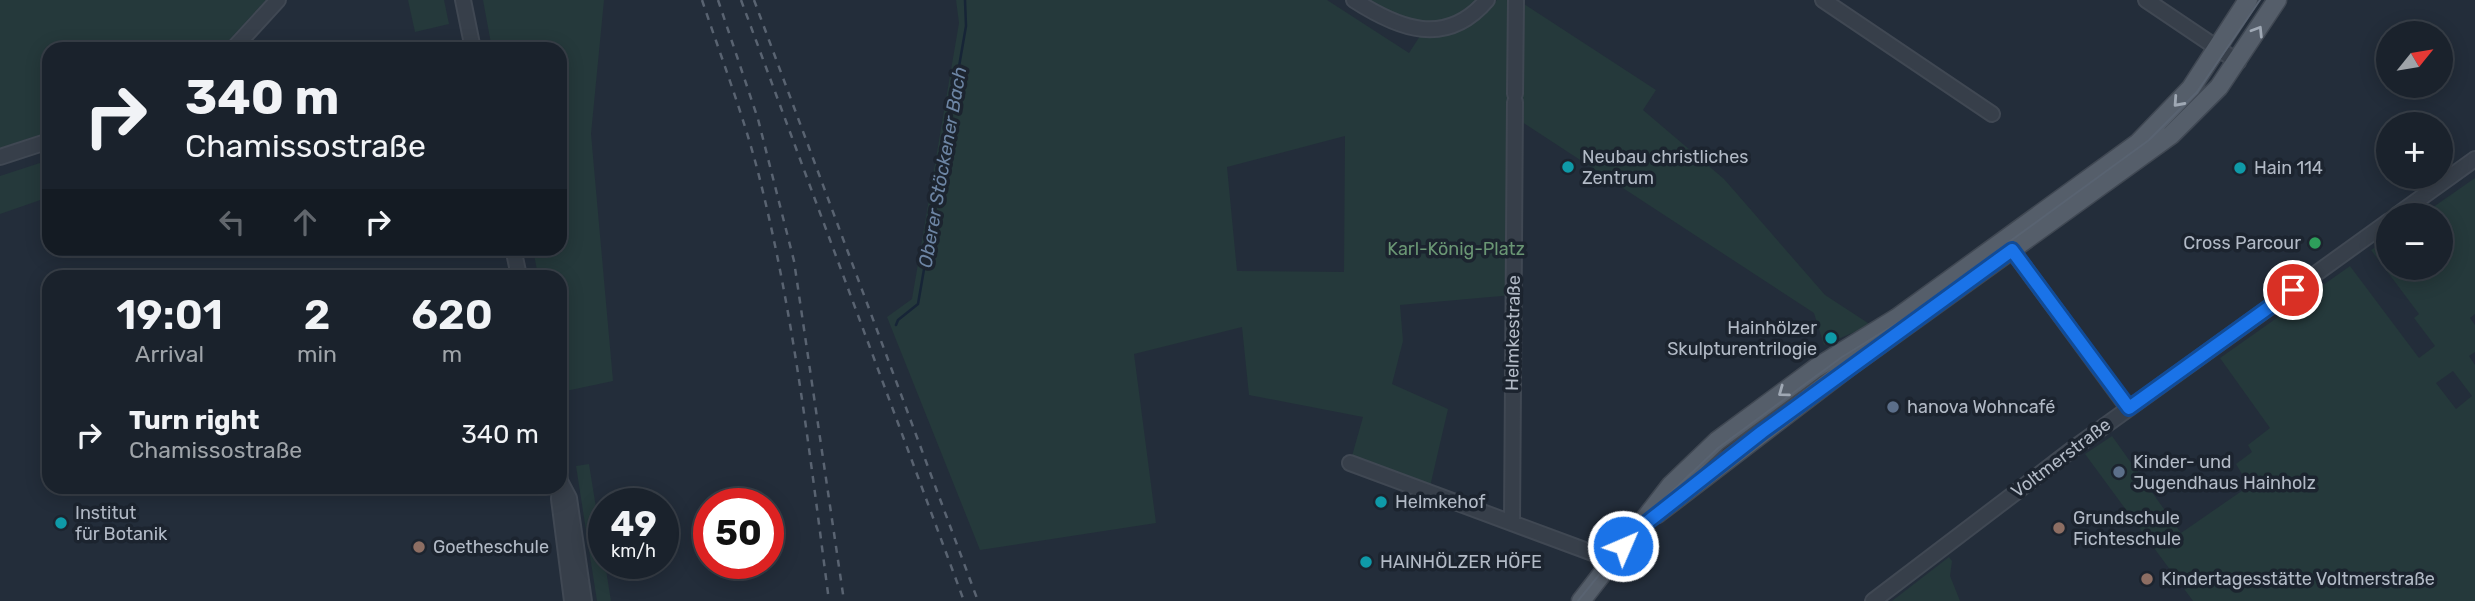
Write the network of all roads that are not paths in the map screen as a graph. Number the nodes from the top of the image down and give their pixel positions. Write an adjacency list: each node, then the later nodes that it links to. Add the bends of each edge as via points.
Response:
1 (278, 0): 10 (street)
2 (463, 0): 11 (street)
3 (1354, 0): 4 (street, via 1387,21 1423,29 1443,28 1468,18)
4 (1486, 0)
5 (1516, 0): 25 (street, Helmkestraße)
6 (1823, 0): 14 (street)
7 (2146, 0): 12 (street)
8 (2248, 0): 12 (main road)
9 (2277, 0): 13 (main road, one-way to 9)
10 (239, 42)
11 (472, 42)
12 (2219, 47): 13 (street); 20 (main road, one-way to 20, via 2191,88 2138,143)
13 (2238, 62): 20 (main road, via 2171,135)
14 (1992, 114)
15 (42, 143): 16 (street)
16 (0, 157)
17 (2475, 159): 18 (street)
18 (2414, 203)
19 (2376, 230): 21 (street, Voltmerstraße)
20 (2009, 245): 21 (street); 26 (main road, via 1816,368 1717,441 1671,485)
21 (2129, 408): 30 (street, Voltmerstraße)
22 (1350, 463): 25 (street)
23 (559, 494): 27 (street)
24 (567, 494): 28 (street)
25 (1512, 523): 26 (street)
26 (1610, 562): 29 (main road)
27 (572, 601)
28 (584, 601)
29 (1581, 601)
30 (1873, 601)

